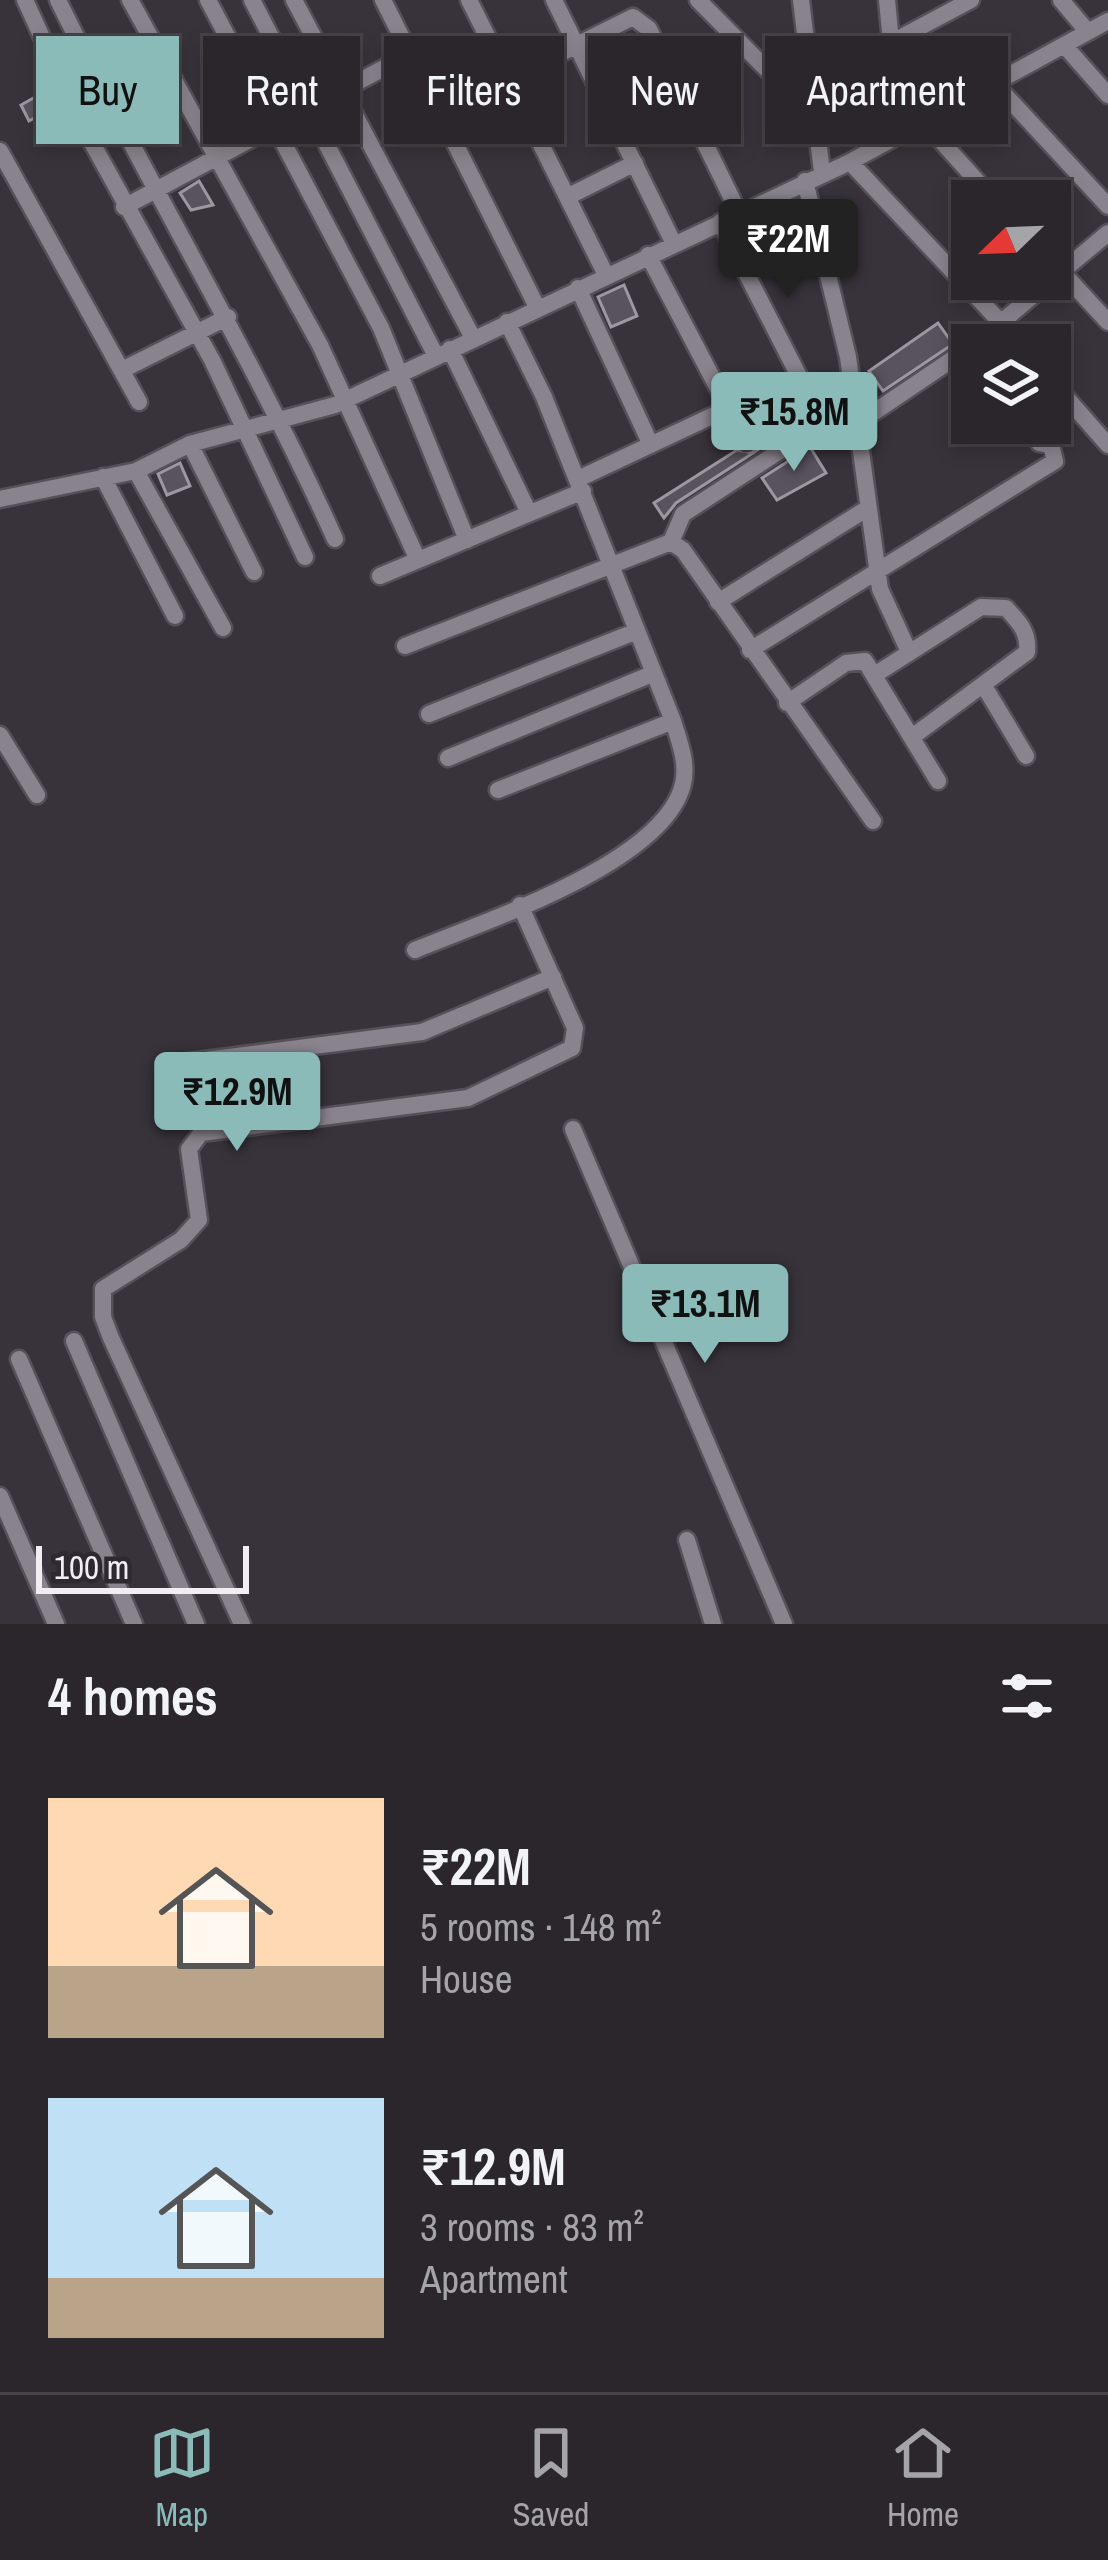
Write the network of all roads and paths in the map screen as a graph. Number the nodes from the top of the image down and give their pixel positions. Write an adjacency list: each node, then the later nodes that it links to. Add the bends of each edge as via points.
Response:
1 (25, 0): 52 (street)
2 (58, 0): 49 (street)
3 (130, 0): 44 (street)
4 (208, 0): 19 (street)
5 (252, 0): 20 (street)
6 (294, 0): 21 (street)
7 (383, 0): 22 (street)
8 (469, 0): 23 (street)
9 (554, 0): 27 (street)
10 (698, 0): 17 (street)
11 (719, 0): 17 (street)
12 (801, 0): 24 (street)
13 (887, 0): 25 (street)
14 (971, 0): 26 (street)
15 (1061, 0): 18 (street)
16 (1108, 21): 18 (street)
17 (720, 24): 30 (street)
18 (1088, 32): 28 (street)
19 (227, 36)
20 (272, 36)
21 (315, 36)
22 (401, 36)
23 (487, 36)
24 (806, 36)
25 (890, 36)
26 (902, 36)
27 (576, 43): 29 (street); 46 (street); 53 (street, via 622,20 641,21)
28 (1064, 45): 31 (street); 32 (street)
29 (564, 49)
30 (765, 69)
31 (1008, 74)
32 (1108, 95)
33 (1008, 98): 51 (street)
34 (360, 118): 70 (street)
35 (249, 144): 44 (street)
36 (284, 144): 74 (street)
37 (330, 144): 71 (street)
38 (456, 144): 63 (street)
39 (541, 144): 50 (street)
40 (814, 144): 47 (street)
41 (883, 144): 45 (street)
42 (943, 144): 48 (street)
43 (0, 152): 73 (street)
44 (216, 161): 49 (street); 76 (street)
45 (850, 162): 47 (street); 67 (street)
46 (635, 164): 50 (street); 56 (street)
47 (814, 176): 53 (street); 75 (street)
48 (975, 180)
49 (157, 191): 52 (street); 64 (street)
50 (567, 196): 59 (street)
51 (1108, 206)
52 (124, 207): 69 (street)
53 (739, 213): 54 (street)
54 (720, 222): 56 (street); 75 (street, via 806,390)
55 (1108, 233): 58 (street)
56 (674, 244): 57 (street)
57 (648, 255): 59 (street); 79 (street)
58 (1071, 267)
59 (606, 275): 61 (street)
60 (1071, 282): 66 (street)
61 (578, 288): 63 (street); 86 (street)
62 (1033, 300): 68 (street)
63 (537, 308): 65 (street)
64 (227, 317): 69 (street); 80 (street)
65 (507, 322): 70 (street); 90 (street)
66 (1108, 322)
67 (1003, 324)
68 (1005, 324)
69 (196, 333): 73 (street); 82 (street)
70 (473, 338): 71 (street)
71 (443, 353): 74 (street); 93 (street)
72 (951, 362): 81 (street)
73 (122, 370): 77 (street)
74 (398, 375): 76 (street); 95 (street)
75 (854, 395): 81 (street); 96 (street, via 683,514)
76 (346, 400): 80 (street); 98 (street)
77 (139, 402)
78 (1071, 404): 87 (street)
79 (730, 408): 83 (street); 86 (street)
80 (281, 418): 82 (street); 94 (street)
81 (858, 423): 92 (street)
82 (241, 428): 85 (street); 97 (street)
83 (746, 442)
84 (1046, 444): 100 (street, via 1055,461)
85 (190, 445): 88 (street); 101 (street)
86 (651, 445): 90 (street)
87 (1108, 445)
88 (136, 471): 89 (street); 105 (street)
89 (103, 477): 91 (street); 104 (street)
90 (580, 485): 93 (street); 99 (street)
91 (0, 499)
92 (868, 508): 100 (street); 103 (street)
93 (529, 514): 95 (street)
94 (335, 539)
95 (467, 540): 98 (street)
96 (671, 542): 99 (street); 103 (street)
97 (304, 556)
98 (418, 560): 102 (street)
99 (610, 564): 106 (street); 107 (street)
100 (876, 569): 108 (street); 109 (street)
101 (254, 572)
102 (380, 576)
103 (718, 602): 108 (street)
104 (175, 616)
105 (223, 628)
106 (638, 631): 110 (street); 114 (street)
107 (405, 646)
108 (750, 650): 113 (street)
109 (909, 652): 111 (street); 112 (street, via 981,607 1006,608 1028,638 1027,652)
110 (652, 674): 115 (street); 119 (street)
111 (876, 674): 113 (street, via 857,659); 117 (street)
112 (984, 686): 117 (street); 118 (street)
113 (787, 703): 123 (street)
114 (429, 714)
115 (673, 721): 121 (street); 124 (street, via 685,763 669,813 643,843)
116 (0, 736): 122 (street)
117 (912, 737): 120 (street)
118 (1026, 756)
119 (448, 758)
120 (938, 781)
121 (498, 790)
122 (37, 795)
123 (873, 821)
124 (520, 904): 125 (street); 126 (street)
125 (415, 950)
126 (553, 977): 127 (street, via 422,1032); 136 (street, via 575,1028 572,1048 491,1090 444,1104 201,1133 189,1149 199,1220 104,1289 103,1317 116,1350)
127 (182, 1063)
128 (573, 1129): 138 (street)
129 (74, 1341): 135 (street)
130 (19, 1358): 134 (street)
131 (0, 1496): 133 (street)
132 (687, 1540): 137 (street)
133 (56, 1624)
134 (134, 1624)
135 (196, 1624)
136 (242, 1624)
137 (713, 1624)
138 (784, 1624)

